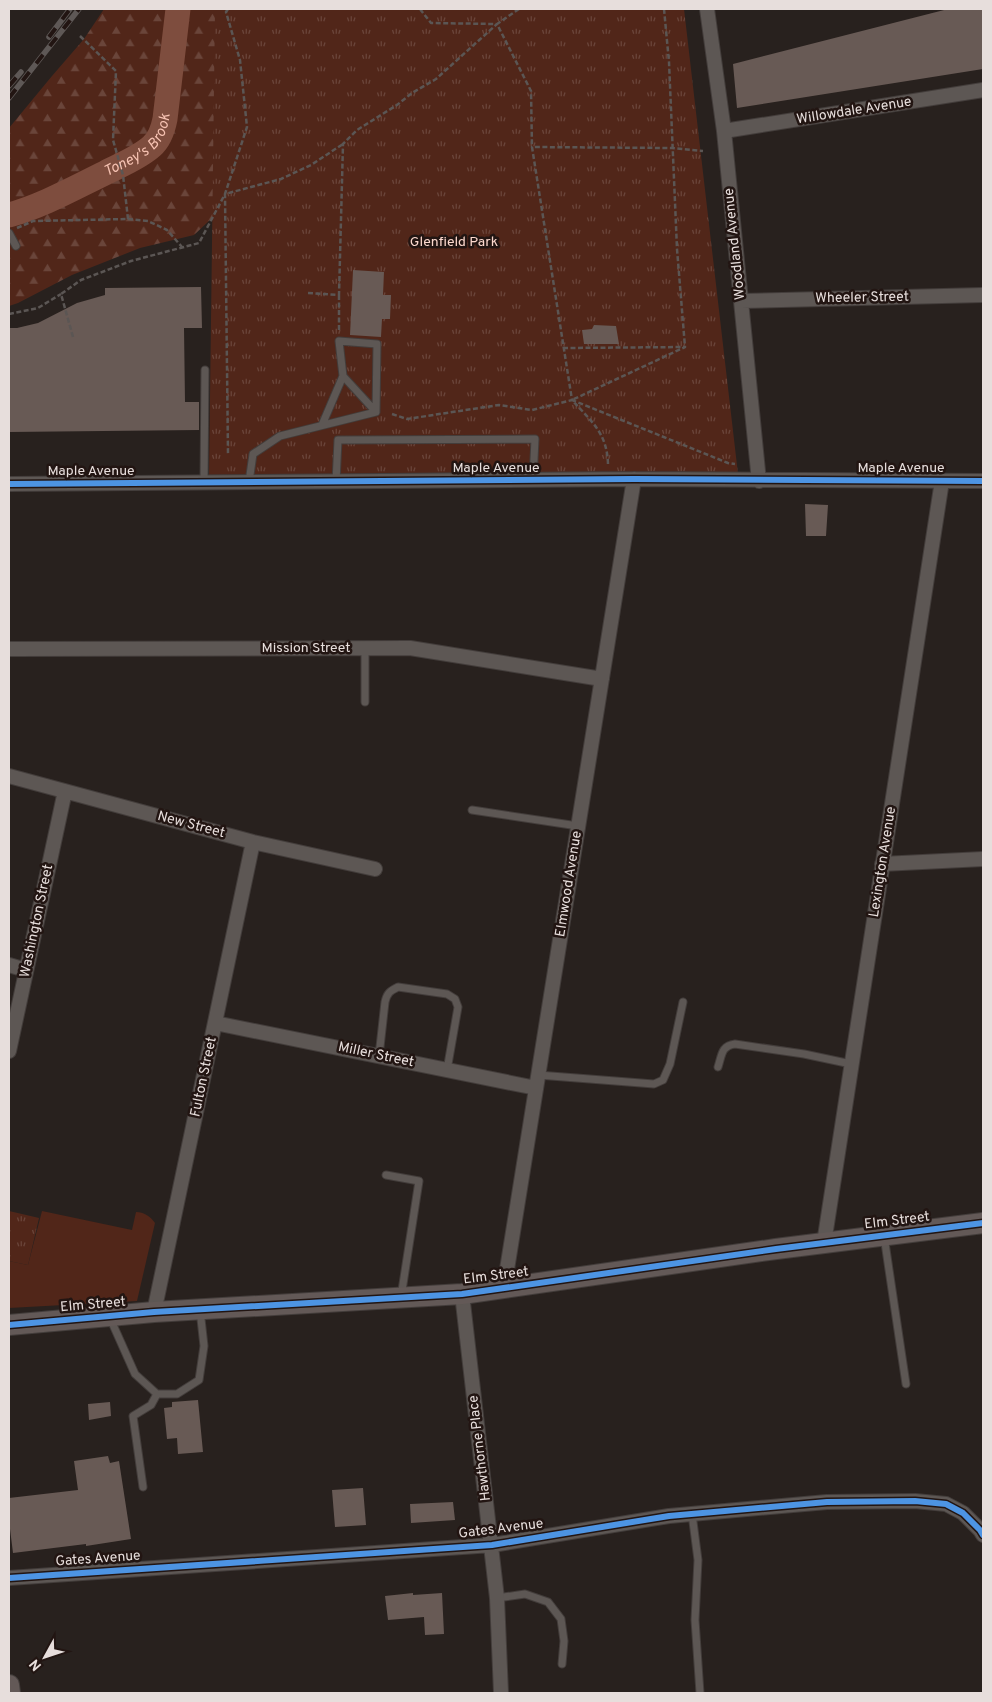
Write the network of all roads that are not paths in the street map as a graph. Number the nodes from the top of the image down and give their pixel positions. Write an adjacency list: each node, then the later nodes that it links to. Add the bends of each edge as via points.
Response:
1 (707, 9): 3 (street, Woodland Avenue)
2 (983, 90): 3 (street, Willowdale Avenue)
3 (724, 131): 7 (street, Woodland Avenue)
4 (9, 233): 5 (lane)
5 (16, 246)
6 (983, 295): 7 (street, Wheeler Street)
7 (741, 300): 16 (street, Woodland Avenue)
8 (205, 370): 17 (lane)
9 (344, 376): 10 (lane); 10 (lane, via 340,340 377,344); 11 (lane)
10 (376, 412): 11 (lane)
11 (322, 425): 18 (lane, via 280,436 253,454)
12 (634, 479): 13 (street, Maple Avenue); 16 (street, Maple Avenue); 23 (street, Elmwood Avenue)
13 (533, 480): 19 (street, Maple Avenue); 19 (lane, via 535,439 338,440)
14 (942, 480): 15 (street, Maple Avenue); 16 (street, Maple Avenue); 31 (street, Lexington Avenue)
15 (983, 480)
16 (759, 481)
17 (204, 482): 18 (street, Maple Avenue); 20 (street, Maple Avenue)
18 (249, 482): 19 (street, Maple Avenue)
19 (336, 482)
20 (9, 484)
21 (365, 648): 22 (street, Mission Street); 23 (street, Mission Street, via 410,648); 24 (lane)
22 (9, 649)
23 (602, 678): 28 (street, Elmwood Avenue)
24 (366, 702)
25 (9, 776): 26 (street, New Street)
26 (65, 791): 29 (street, New Street); 34 (street, Washington Street)
27 (472, 810): 28 (lane)
28 (578, 826): 42 (street, Elmwood Avenue)
29 (253, 842): 32 (street, New Street); 36 (street, Fulton Street)
30 (983, 859): 31 (street)
31 (882, 864): 39 (street, Lexington Avenue)
32 (375, 868)
33 (9, 965): 34 (street)
34 (26, 970): 37 (street, Washington Street)
35 (682, 1002): 42 (lane, via 670,1064 663,1080 654,1084)
36 (216, 1022): 38 (street, Miller Street); 51 (street, Fulton Street)
37 (9, 1051)
38 (379, 1056): 41 (street, Miller Street); 41 (lane, via 386,995 391,990 398,987 447,994 455,999 458,1007)
39 (851, 1064): 40 (lane, via 735,1044 727,1045 723,1050); 46 (street, Lexington Avenue)
40 (718, 1068)
41 (447, 1070): 42 (street, Miller Street)
42 (537, 1082): 47 (street, Elmwood Avenue)
43 (386, 1175): 49 (lane, via 419,1181)
44 (983, 1223): 45 (street, Elm Street)
45 (884, 1236): 46 (street, Elm Street); 54 (lane)
46 (824, 1243): 47 (street, Elm Street)
47 (504, 1288): 48 (street, Elm Street)
48 (462, 1294): 49 (street, Elm Street); 59 (street, Hawthorne Place)
49 (400, 1297): 50 (street, Elm Street)
50 (200, 1310): 51 (street, Elm Street); 55 (lane, via 204,1346 199,1380 177,1394)
51 (154, 1312): 52 (street, Elm Street)
52 (109, 1316): 53 (street, Elm Street); 55 (lane, via 135,1374)
53 (9, 1325)
54 (906, 1384)
55 (157, 1394): 56 (lane, via 151,1405 133,1416)
56 (143, 1487)
57 (692, 1514): 58 (street, Gates Avenue, via 827,1502 915,1501 946,1504 963,1513); 59 (street, Gates Avenue); 66 (lane, via 698,1560 695,1620)
58 (983, 1535)
59 (492, 1545): 60 (street, Gates Avenue); 61 (street, Hawthorne Place)
60 (9, 1578)
61 (497, 1598): 62 (lane, via 525,1594 548,1602 561,1619 564,1641); 65 (street, Hawthorne Place)
62 (562, 1664)
63 (9, 1685): 64 (street)
64 (10, 1693)
65 (501, 1693)
66 (700, 1693)

